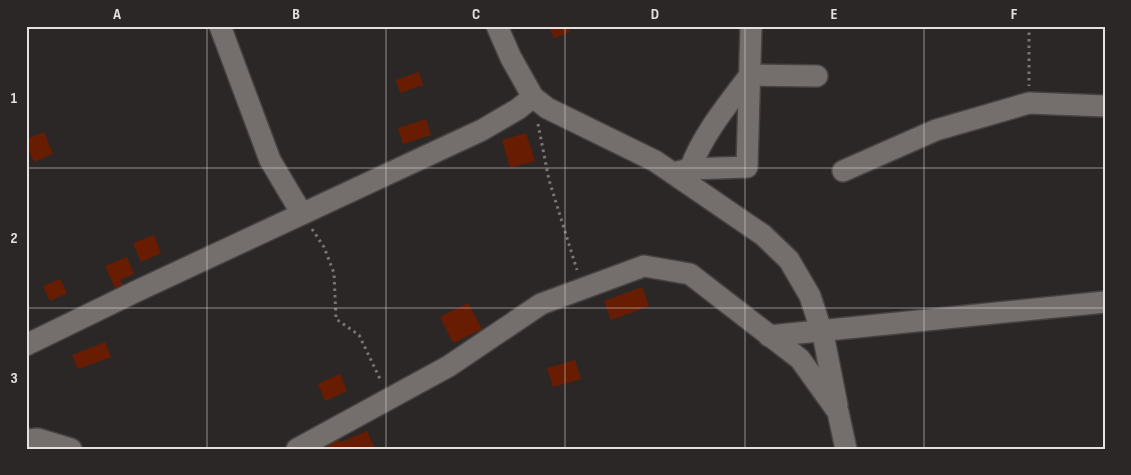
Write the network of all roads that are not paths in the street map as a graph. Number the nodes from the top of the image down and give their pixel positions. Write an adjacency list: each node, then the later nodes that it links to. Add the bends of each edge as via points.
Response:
1 (220, 26): 10 (street, via 270,160)
2 (497, 26): 6 (street)
3 (751, 26): 4 (street)
4 (750, 75): 5 (street); 8 (street); 8 (street, via 747,167)
5 (817, 76)
6 (533, 97): 8 (street, via 547,108); 10 (street, via 482,130)
7 (1105, 106): 9 (street, via 1029,104 936,130)
8 (682, 171): 12 (street, via 763,235 789,260 810,296)
9 (843, 171)
10 (302, 214): 14 (street)
11 (1105, 302): 12 (street)
12 (822, 331): 13 (street); 15 (street)
13 (769, 336): 15 (street, via 800,359); 18 (street, via 690,274 644,266 541,304 449,366)
14 (26, 345)
15 (838, 412): 19 (street)
16 (26, 440): 17 (street, via 38,439)
17 (71, 449)
18 (297, 449)
19 (846, 449)

